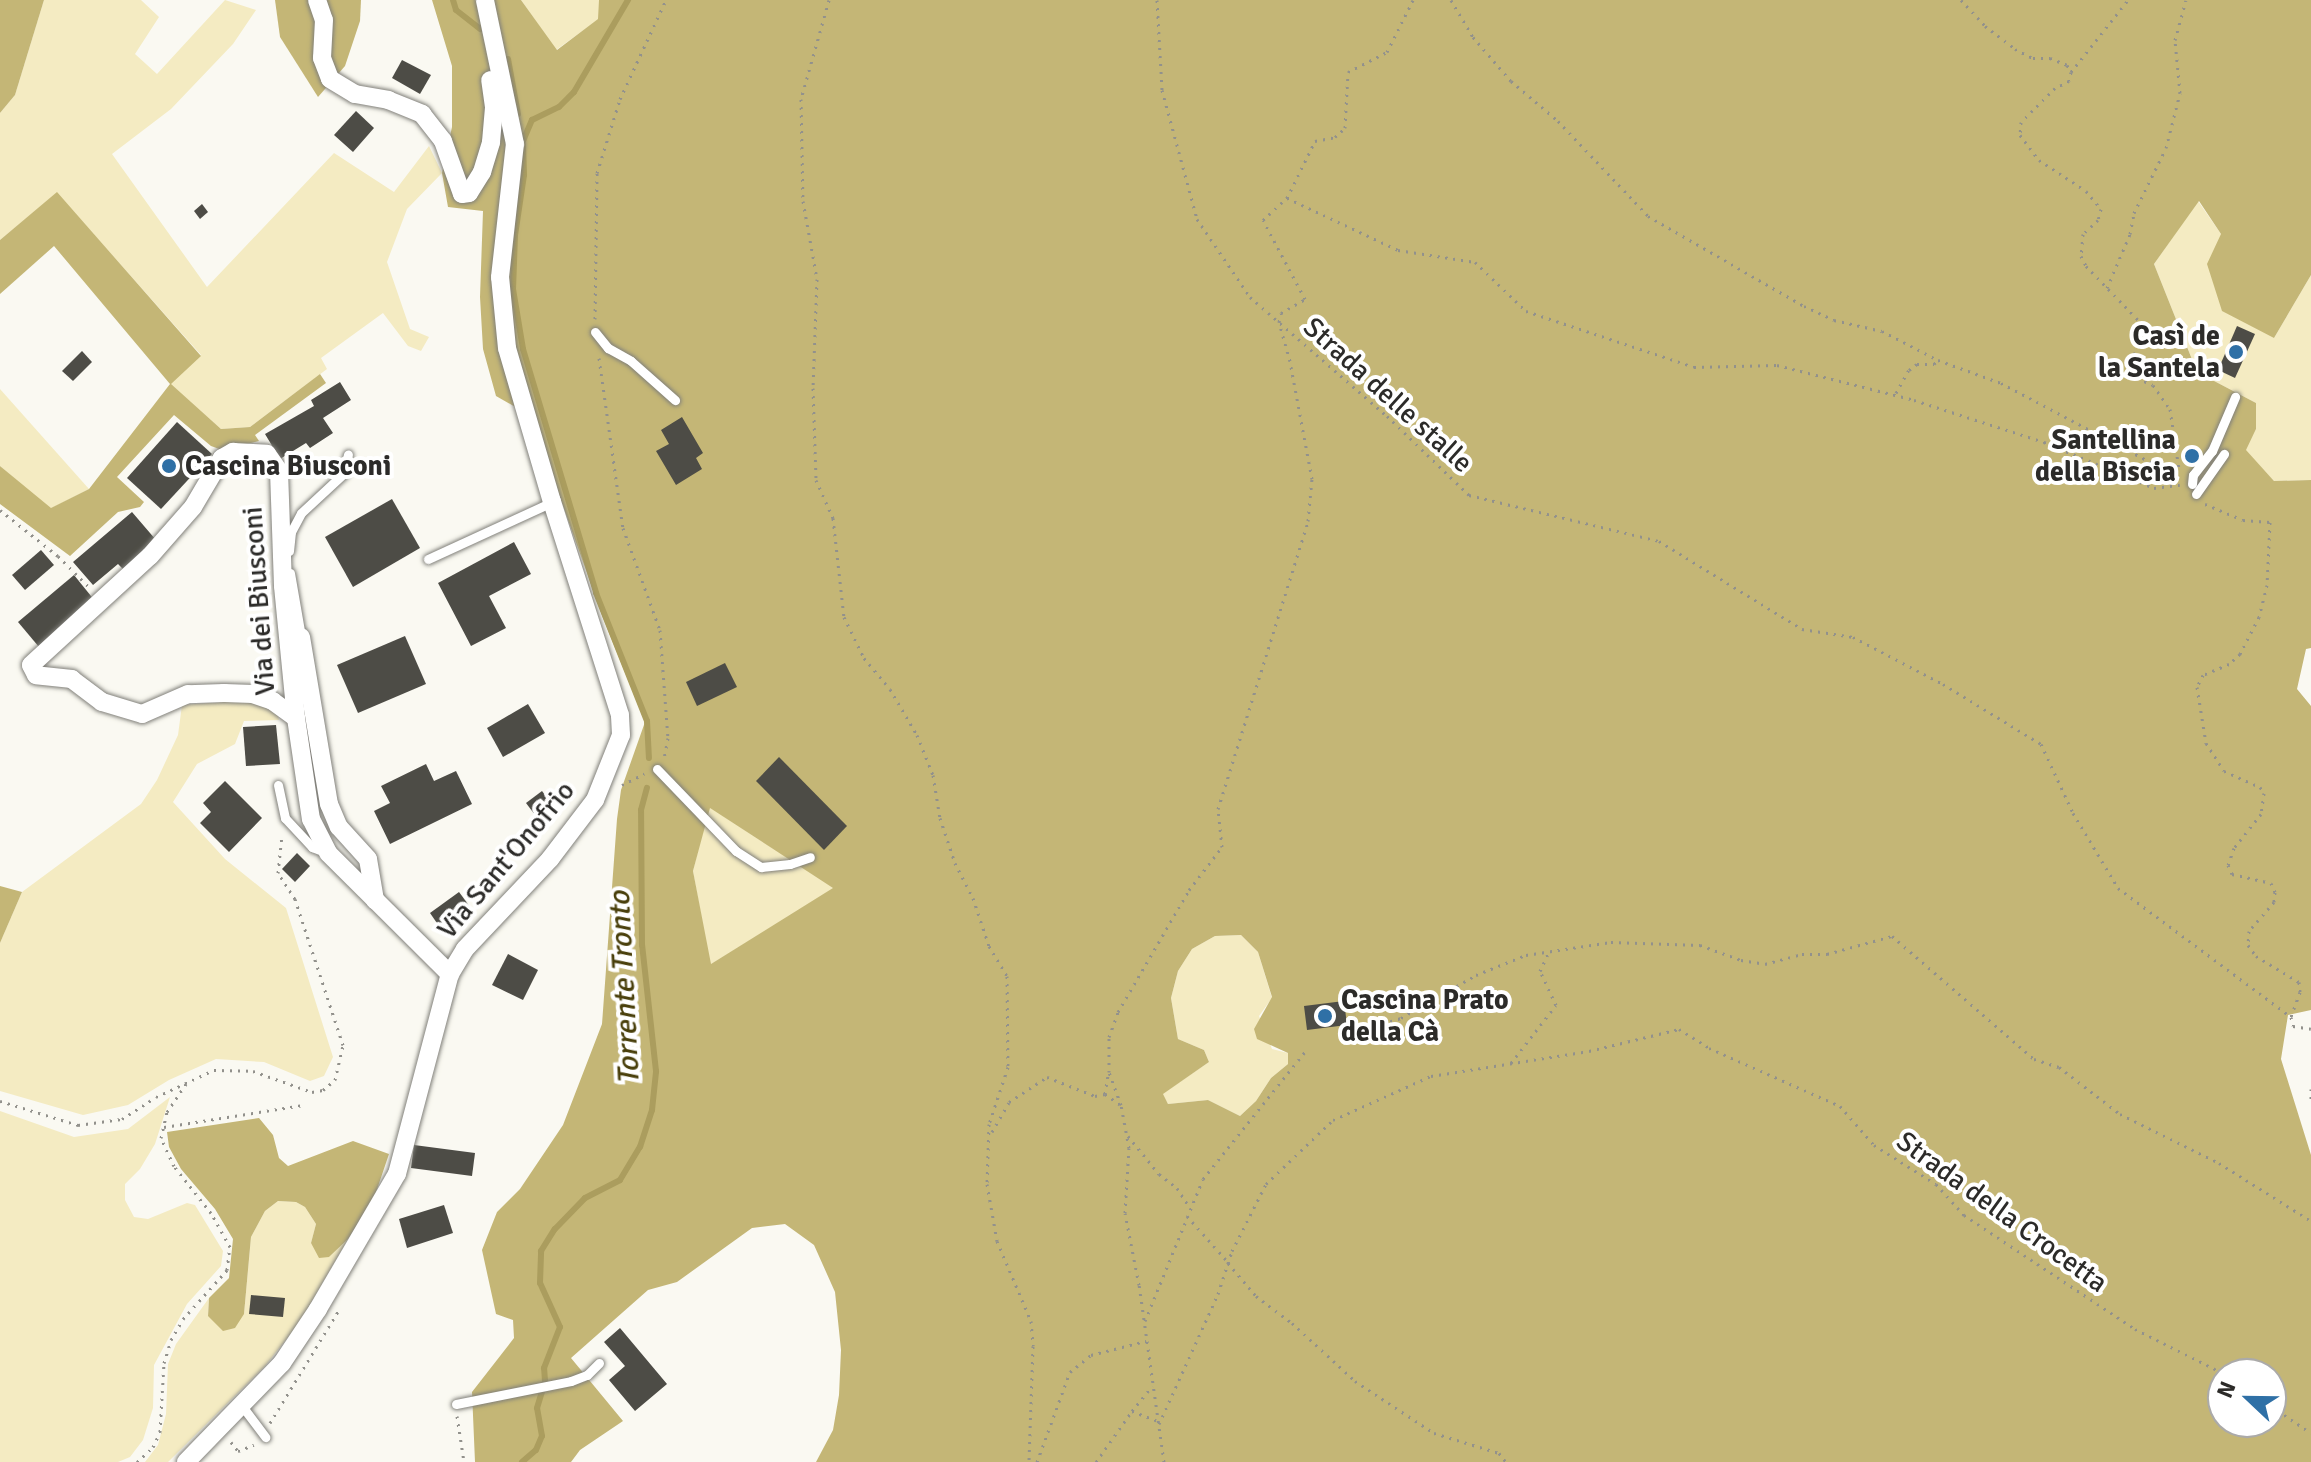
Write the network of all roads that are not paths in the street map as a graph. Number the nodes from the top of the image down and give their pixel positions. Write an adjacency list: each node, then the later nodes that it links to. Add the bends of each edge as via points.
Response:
1 (317, 0): 3 (street, via 324,20 322,58 330,79 355,94 422,114 443,141 462,194 469,193 482,172 491,142 494,107 489,74)
2 (485, 0): 3 (street, Via Sant'Onofrio)
3 (497, 52): 9 (street, Via Sant'Onofrio, via 515,144 500,277 507,348)
4 (595, 332): 6 (lane)
5 (2235, 397): 8 (lane, via 2212,451 2193,475 2194,489)
6 (675, 400)
7 (348, 454): 11 (lane, via 344,473 301,513 291,532 288,558)
8 (2224, 454)
9 (552, 502): 10 (lane); 18 (street, Via Sant'Onofrio, via 620,715 621,735 595,800 550,859 465,949)
10 (428, 559)
11 (301, 637): 17 (street, Via dei Biusconi, via 329,804 339,827 368,859)
12 (296, 718): 12 (street, Via dei Biusconi, via 279,471 267,454 233,452 222,458 193,507 159,547 31,665 36,675 72,679 102,702 142,714 188,694 224,693 253,694); 15 (street, Via dei Biusconi, via 311,819)
13 (657, 769): 16 (lane, via 736,851 761,867)
14 (278, 785): 15 (lane, via 285,818 312,847)
15 (328, 853): 17 (street, Via dei Biusconi)
16 (810, 857)
17 (375, 900): 18 (street, Via dei Biusconi)
18 (450, 974): 21 (street, Via Sant'Onofrio, via 397,1174 282,1363)
19 (599, 1363): 20 (lane, via 587,1375 558,1384)
20 (456, 1404)
21 (242, 1406): 22 (lane); 23 (street, Via Sant'Onofrio)
22 (265, 1437)
23 (186, 1462)

